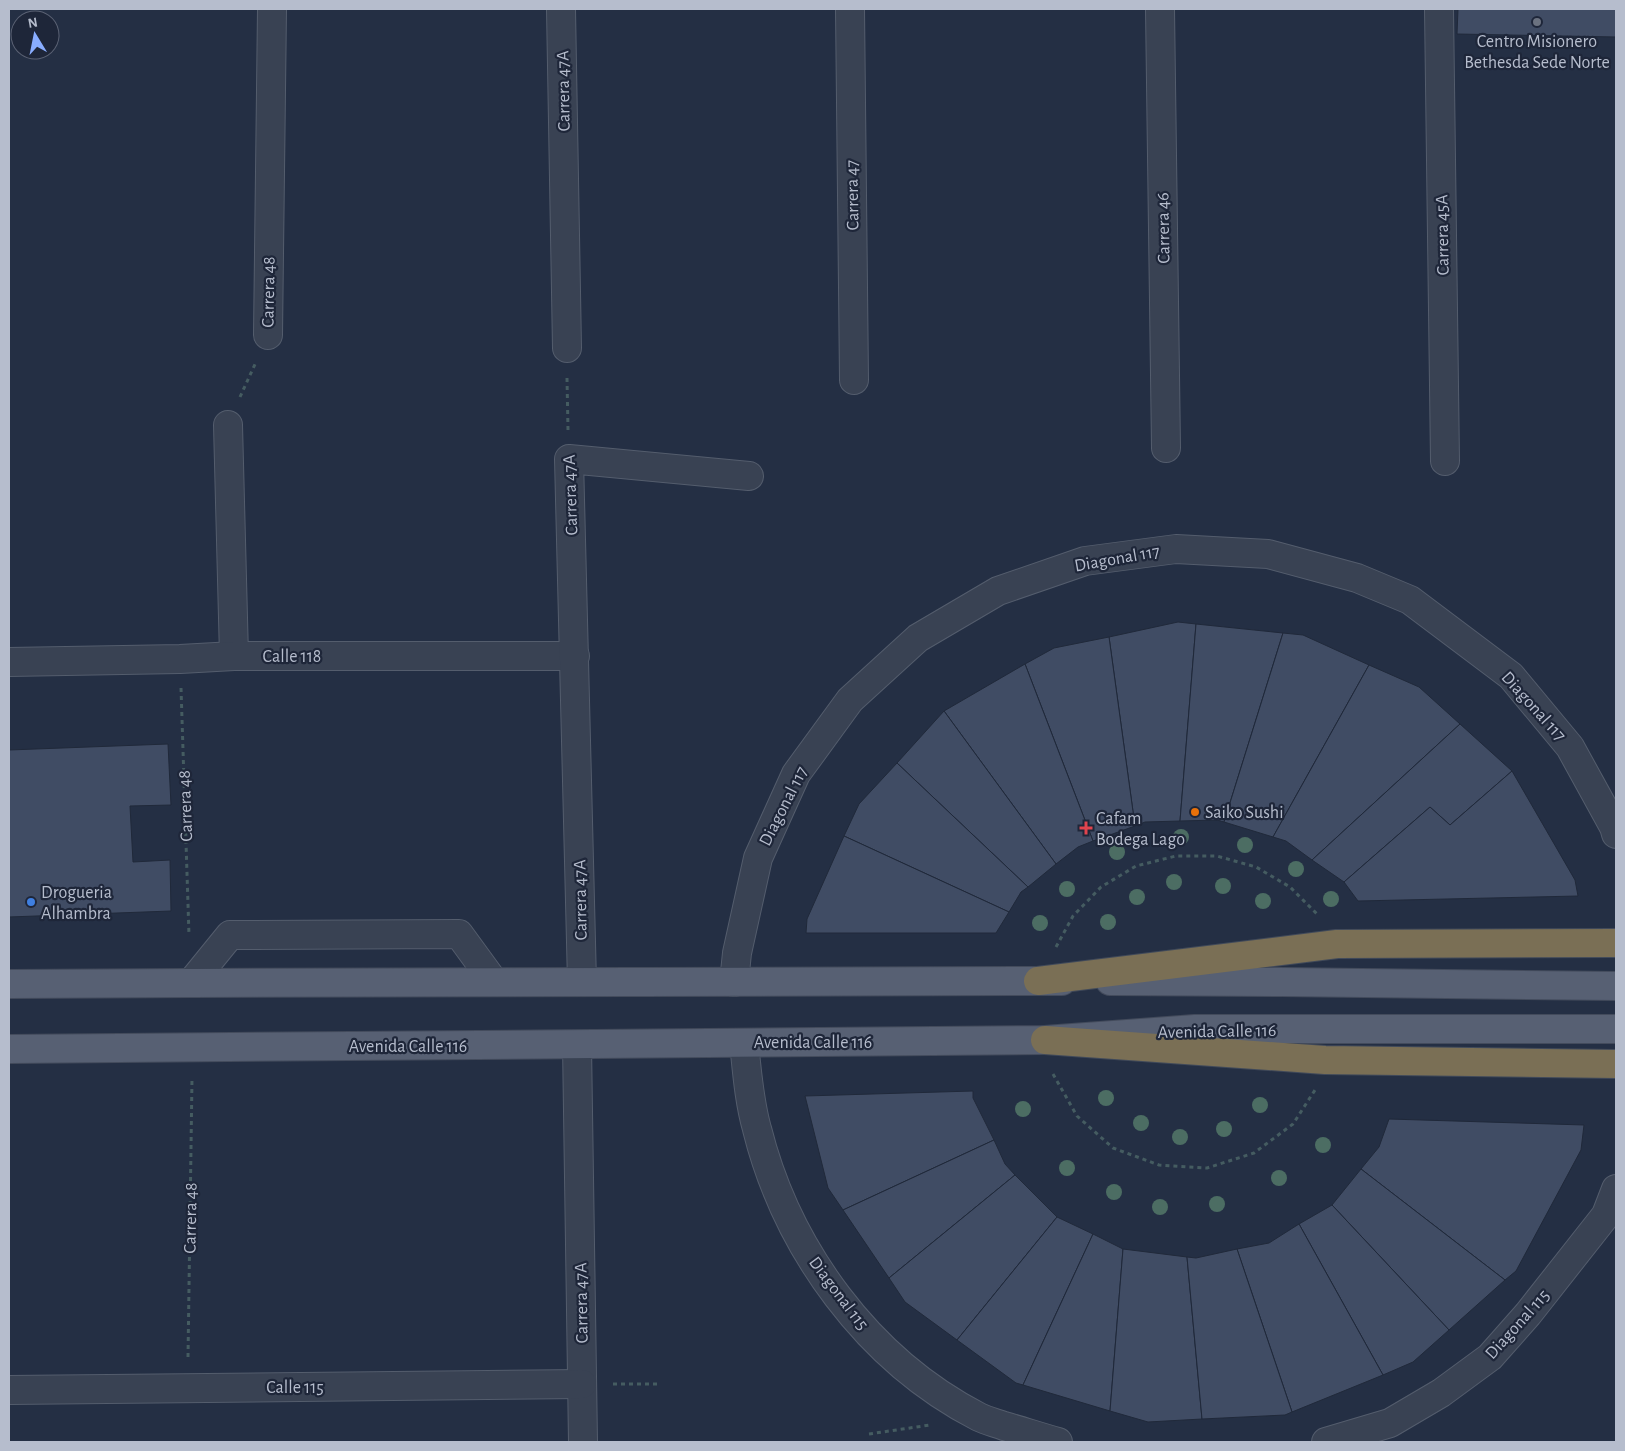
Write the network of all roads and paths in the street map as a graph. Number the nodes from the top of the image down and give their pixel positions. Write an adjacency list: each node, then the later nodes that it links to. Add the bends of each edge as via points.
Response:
1 (272, 9): 6 (street, Carrera 48)
2 (561, 9): 7 (street, Carrera 47A)
3 (850, 9): 8 (street, Carrera 47)
4 (1160, 9): 10 (street, Carrera 46)
5 (1439, 9): 12 (street, Carrera 45A)
6 (268, 336): 9 (path, Carrera 48)
7 (567, 348): 11 (path, Carrera 47A)
8 (854, 380)
9 (228, 425): 14 (street)
10 (1166, 448)
11 (569, 459): 13 (street); 15 (street, Carrera 47A)
12 (1446, 461)
13 (749, 476)
14 (234, 656): 15 (street, Calle 118); 16 (street, Calle 118)
15 (575, 656): 25 (street, Carrera 47A)
16 (180, 659): 17 (street, Calle 118); 20 (path, Carrera 48)
17 (9, 662)
18 (1616, 834): 26 (street, Diagonal 117, via 1570,747 1511,676 1410,600 1357,578 1268,554 1176,548 1085,561 998,591 918,638 850,700 796,774 758,858 737,953)
19 (1319, 916): 22 (path, via 1290,888 1256,867 1217,856 1176,856 1136,866 1101,887 1073,916)
20 (189, 936)
21 (1616, 943): 23 (highway, via 1337,944)
22 (1053, 952)
23 (1038, 981): 26 (main road); 29 (main road)
24 (494, 982): 25 (main road); 27 (main road); 27 (street, via 459,934 230,935)
25 (582, 982): 26 (main road)
26 (734, 982)
27 (191, 983): 28 (main road)
28 (9, 984)
29 (1607, 986)
30 (1606, 1029): 31 (main road, Avenida Calle 116, via 1195,1030)
31 (1045, 1040): 32 (main road, Avenida Calle 116); 36 (highway, via 1325,1060)
32 (744, 1043): 33 (main road, Avenida Calle 116); 47 (street, Diagonal 115, via 756,1128 772,1180 794,1229 854,1318 892,1356 927,1384 980,1418)
33 (577, 1045): 34 (main road, Avenida Calle 116); 40 (street, Carrera 47A)
34 (193, 1047): 35 (main road, Avenida Calle 116); 42 (path, Carrera 48)
35 (9, 1049)
36 (1616, 1064)
37 (1053, 1074): 38 (path, via 1077,1116 1113,1148 1159,1166 1207,1168 1254,1153 1293,1124)
38 (1315, 1090)
39 (1616, 1189): 48 (street, Diagonal 115, via 1606,1214 1595,1229 1490,1357 1441,1393 1390,1423)
40 (582, 1384): 41 (path); 42 (street, Calle 115); 46 (street, Carrera 47A)
41 (660, 1384)
42 (187, 1388): 43 (street, Calle 115)
43 (9, 1390)
44 (934, 1425): 45 (path)
45 (869, 1434)
46 (583, 1442)
47 (1058, 1442)
48 (1326, 1442)

